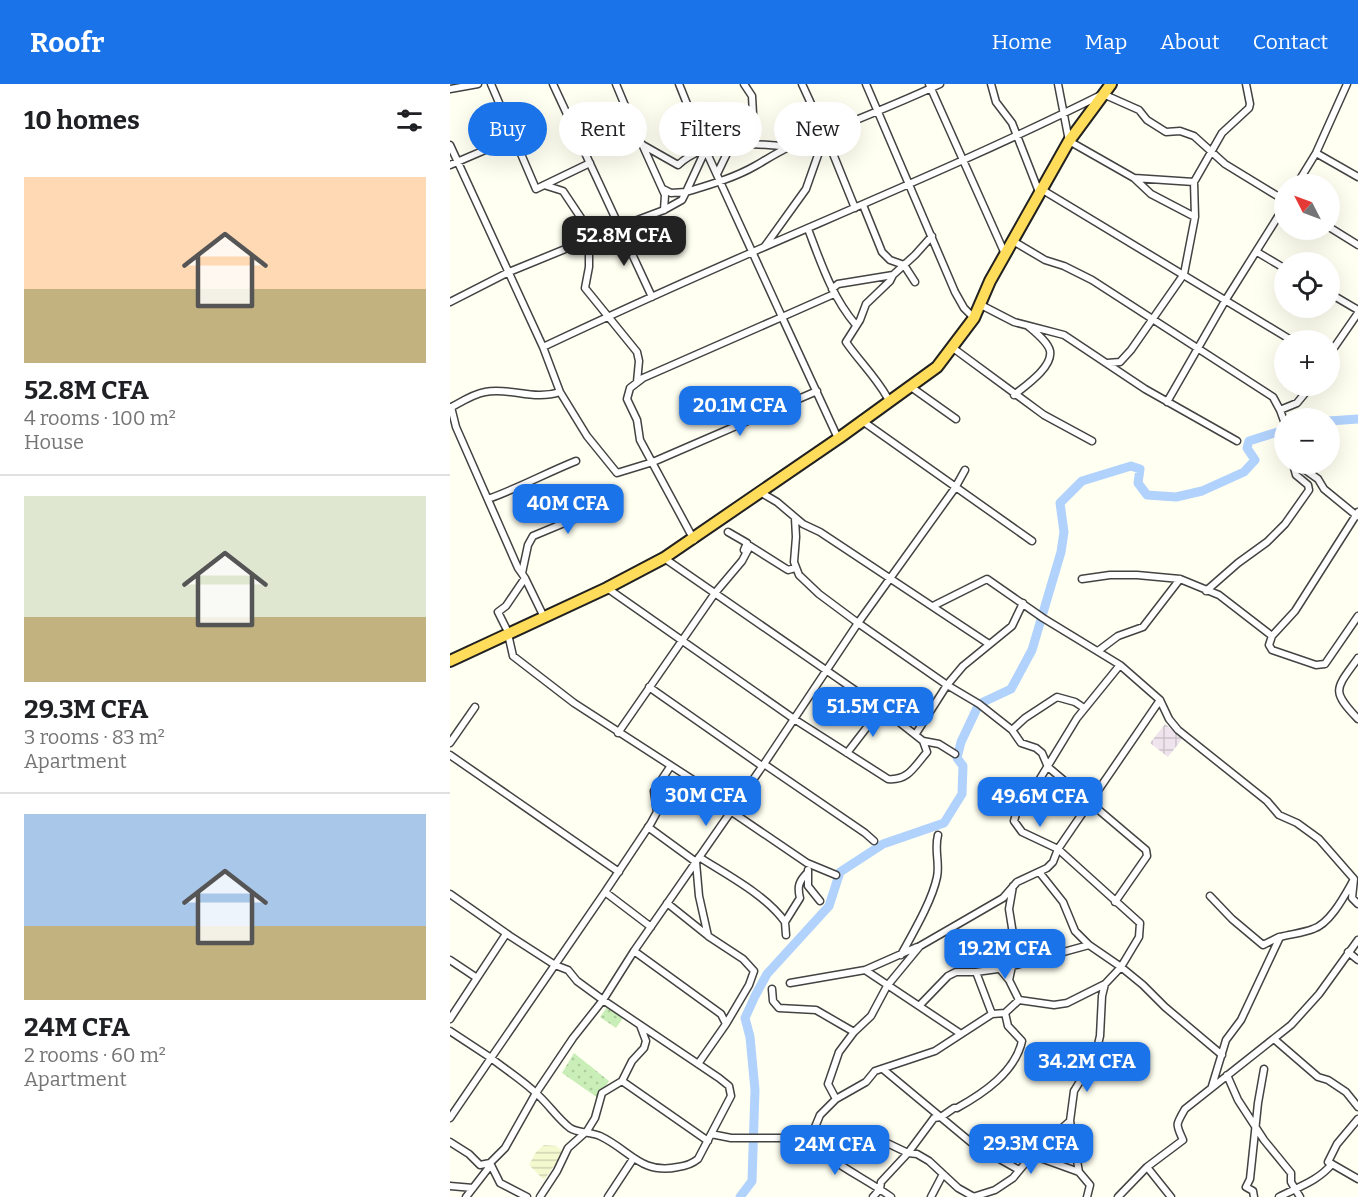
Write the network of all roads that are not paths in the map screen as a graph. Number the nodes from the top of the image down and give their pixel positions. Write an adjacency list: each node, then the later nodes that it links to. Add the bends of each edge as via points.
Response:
1 (478, 84): 16 (street)
2 (491, 84): 18 (street)
3 (553, 84): 44 (street)
4 (616, 84): 19 (street)
5 (679, 84): 20 (street)
6 (744, 84): 21 (street)
7 (802, 84): 22 (street)
8 (866, 84): 23 (street)
9 (940, 84): 15 (street)
10 (991, 84): 26 (street, via 996,102)
11 (1058, 84): 24 (street)
12 (1111, 84): 17 (highway)
13 (1246, 84): 29 (street, via 1249,108 1222,133)
14 (1347, 84): 30 (street)
15 (930, 86): 23 (street); 43 (street)
16 (450, 88)
17 (1103, 94): 24 (street); 27 (highway); 29 (street, via 1139,110 1166,132 1194,136)
18 (498, 102)
19 (624, 102)
20 (686, 102)
21 (752, 102)
22 (810, 102)
23 (878, 111): 25 (street); 53 (street)
24 (1063, 114): 26 (street); 27 (street)
25 (861, 118)
26 (1017, 136): 43 (street); 55 (street)
27 (1069, 141): 49 (street); 55 (highway)
28 (450, 145): 42 (street)
29 (1212, 151): 51 (street); 57 (street, via 1225,164)
30 (1316, 153): 47 (street); 48 (street)
31 (774, 155): 50 (street)
32 (471, 156): 42 (street)
33 (521, 156): 52 (street, via 536,189)
34 (647, 156): 54 (street)
35 (662, 156): 36 (street, via 678,165)
36 (692, 156)
37 (704, 156): 56 (street)
38 (708, 156): 46 (street)
39 (726, 156): 46 (street)
40 (817, 156): 72 (street, via 806,189)
41 (834, 156): 59 (street)
42 (459, 161): 45 (street); 78 (street)
43 (962, 161): 53 (street); 75 (street)
44 (590, 163): 52 (street); 63 (street)
45 (450, 165)
46 (717, 174): 50 (street)
47 (1303, 174)
48 (1358, 177)
49 (1134, 178): 51 (street); 61 (street, via 1151,194)
50 (721, 181): 56 (street); 73 (street)
51 (1194, 182): 61 (street)
52 (544, 185): 69 (street, via 563,191 569,198 581,218)
53 (910, 185): 58 (street); 66 (street)
54 (663, 189): 56 (street); 60 (street)
55 (1040, 190): 70 (highway); 79 (street)
56 (686, 192): 60 (street, via 682,200)
57 (1274, 194)
58 (863, 205): 59 (street); 77 (street, via 882,252)
59 (855, 208): 64 (street)
60 (664, 210): 63 (street)
61 (1195, 217): 79 (street)
62 (1274, 224): 74 (street)
63 (619, 226): 69 (street); 84 (street)
64 (808, 229): 72 (street); 83 (street)
65 (1340, 235): 67 (street)
66 (932, 236): 77 (street); 90 (street, via 955,292)
67 (1344, 237): 68 (street); 71 (street)
68 (1358, 237)
69 (586, 241): 78 (street); 91 (street, via 589,267 585,288)
70 (1013, 241): 75 (highway); 93 (street, via 1092,280)
71 (1358, 245)
72 (765, 246): 73 (street)
73 (752, 252): 84 (street); 92 (street)
74 (1257, 252): 76 (street); 86 (street)
75 (1005, 254): 81 (highway)
76 (1274, 262)
77 (904, 265): 80 (street); 82 (street)
78 (509, 272): 87 (street); 98 (street)
79 (1184, 274): 86 (street); 93 (street)
80 (893, 275): 83 (street, via 838,284); 94 (street, via 866,304)
81 (990, 281): 88 (highway); 90 (highway, via 977,296)
82 (915, 282)
83 (833, 291): 92 (street); 94 (street)
84 (652, 297): 91 (street)
85 (1340, 300): 89 (street)
86 (1225, 301): 96 (street); 100 (street)
87 (450, 302)
88 (981, 305): 90 (highway); 95 (street)
89 (1358, 312): 97 (street)
90 (971, 316): 99 (highway)
91 (608, 317): 98 (street); 102 (street, via 637,352)
92 (782, 317): 102 (street); 104 (street)
93 (1152, 320): 100 (street); 101 (street, via 1120,362)
94 (856, 325): 108 (street, via 846,342 876,376)
95 (1028, 325): 101 (street, via 1064,335); 106 (street, via 1047,345 1050,360)
96 (1274, 330)
97 (1340, 339)
98 (543, 348): 105 (street)
99 (951, 348): 103 (highway, via 937,367); 106 (street); 108 (highway)
100 (1198, 350): 109 (street); 111 (street, via 1273,397)
101 (1107, 363): 109 (street)
102 (637, 382): 119 (street, via 627,399 637,420 640,440)
103 (911, 387): 113 (street); 114 (highway)
104 (817, 391): 115 (street); 119 (street)
105 (560, 392): 110 (street, via 536,396 484,392); 119 (street, via 587,436 617,473)
106 (1014, 395): 116 (street)
107 (1303, 396): 112 (street)
108 (887, 397): 114 (highway)
109 (1167, 402): 117 (street)
110 (451, 408): 125 (street)
111 (1279, 408)
112 (1285, 408)
113 (956, 419)
114 (860, 420): 115 (highway); 123 (street); 124 (highway)
115 (836, 434): 127 (highway)
116 (1092, 441)
117 (1237, 441)
118 (576, 461): 125 (street)
119 (653, 462): 131 (street)
120 (965, 470): 123 (street)
121 (1296, 474): 142 (street, via 1309,490 1285,524)
122 (1311, 474): 128 (street)
123 (956, 488): 132 (street); 138 (street)
124 (760, 492): 127 (highway); 129 (street)
125 (488, 500): 137 (street)
126 (617, 501): 137 (street, via 533,536)
127 (727, 513): 131 (highway)
128 (1357, 515): 150 (street, via 1295,611)
129 (795, 518): 135 (street); 138 (street)
130 (728, 532): 136 (street, via 747,543)
131 (692, 538): 133 (highway); 134 (highway)
132 (1032, 541)
133 (664, 558): 134 (highway); 143 (street)
134 (643, 567): 141 (highway); 146 (highway)
135 (795, 568): 136 (street, via 788,570 750,546); 148 (street, via 819,594)
136 (730, 575): 143 (street)
137 (524, 576): 146 (street); 149 (street, via 498,612)
138 (892, 578): 145 (street); 148 (street)
139 (1082, 579): 140 (street, via 1110,575)
140 (1179, 579): 142 (street); 153 (street, via 1143,627 1118,636)
141 (607, 588): 149 (highway); 151 (street)
142 (1206, 591): 150 (street, via 1219,595)
143 (715, 593): 151 (street); 158 (street)
144 (1023, 603): 145 (street, via 987,579); 152 (street, via 1012,626); 153 (street)
145 (933, 606): 152 (street)
146 (542, 613): 149 (highway)
147 (1358, 616): 150 (street, via 1325,664 1316,665 1272,650)
148 (858, 623): 158 (street); 159 (street)
149 (507, 631): 154 (highway); 156 (highway); 169 (street, via 513,656)
150 (1272, 636)
151 (682, 640): 160 (street); 165 (street)
152 (989, 644): 159 (street)
153 (1098, 651): 157 (street)
154 (450, 654)
155 (1358, 658): 166 (street, via 1338,692)
156 (450, 661)
157 (1120, 665): 161 (street); 163 (street)
158 (826, 671): 164 (street); 165 (street)
159 (946, 685): 167 (street, via 966,694); 168 (street)
160 (649, 687): 169 (street); 175 (street)
161 (1160, 700): 178 (street); 190 (street, via 1178,730 1260,795 1279,815 1318,838)
162 (475, 707): 171 (street)
163 (1084, 708): 167 (street, via 1057,697); 177 (street)
164 (885, 711): 170 (street); 172 (street, via 874,718)
165 (794, 719): 172 (street); 175 (street)
166 (1358, 719)
167 (1011, 730): 177 (street, via 1021,743 1042,753)
168 (917, 732)
169 (618, 733): 176 (street)
170 (923, 741): 172 (street, via 927,752 904,778 897,780); 173 (street, via 939,744)
171 (450, 743)
172 (847, 753)
173 (955, 754)
174 (450, 755): 186 (street)
175 (763, 765): 179 (street); 182 (street)
176 (670, 767): 179 (street); 180 (street, via 654,791 657,812)
177 (1048, 767): 178 (street); 183 (street, via 1018,807 1014,821 1022,832)
178 (1090, 803): 183 (street); 196 (street, via 1148,852)
179 (733, 809): 184 (street); 185 (street)
180 (648, 827): 184 (street); 186 (street)
181 (938, 835): 210 (street, via 937,876 923,914)
182 (874, 841)
183 (1058, 849): 188 (street, via 1053,862); 196 (street)
184 (698, 860): 197 (street); 199 (street, via 764,900); 203 (street, via 699,896)
185 (807, 863): 187 (street); 189 (street)
186 (619, 872): 192 (street)
187 (808, 872): 195 (street, via 808,886); 199 (street, via 797,887 800,898)
188 (1040, 873): 191 (street); 206 (street, via 1063,902 1075,931)
189 (836, 875)
190 (1354, 879): 198 (street, via 1352,898); 204 (street, via 1322,925)
191 (1014, 884): 207 (street, via 1003,898); 214 (street, via 1009,909)
192 (605, 892): 200 (street); 213 (street)
193 (450, 894): 201 (street)
194 (1210, 896): 204 (street, via 1263,945)
195 (820, 901)
196 (1115, 902): 215 (street, via 1140,923 1139,937)
197 (668, 903): 200 (street); 203 (street)
198 (1358, 904)
199 (785, 922): 202 (street)
200 (651, 927): 208 (street)
201 (506, 934): 213 (street); 219 (street)
202 (786, 935)
203 (708, 936): 232 (street, via 754,971)
204 (1280, 937): 237 (street, via 1241,1020 1226,1040)
205 (1358, 940): 209 (street)
206 (1089, 945): 214 (street); 215 (street)
207 (920, 946): 210 (street); 223 (street)
208 (634, 951): 225 (street); 232 (street, via 721,1014)
209 (1348, 952): 212 (street); 236 (street, via 1319,994)
210 (901, 955): 217 (street)
211 (450, 960): 219 (street)
212 (1358, 960)
213 (555, 965): 225 (street, via 568,970); 238 (street)
214 (1012, 966): 216 (street); 220 (street)
215 (1121, 967): 222 (street); 237 (street)
216 (1000, 969): 218 (street); 220 (street)
217 (865, 970): 221 (street); 223 (street)
218 (976, 972): 227 (street, via 948,976); 229 (street)
219 (477, 978): 230 (street)
220 (1009, 980): 226 (street)
221 (790, 982)
222 (1106, 984): 226 (street, via 1067,1003); 251 (street, via 1095,1057 1074,1091)
223 (887, 986): 227 (street); 234 (street, via 871,1016)
224 (772, 988): 234 (street, via 773,1000 780,1008 816,1010)
225 (603, 1000): 231 (street); 245 (street)
226 (1019, 1000): 228 (street)
227 (919, 1006): 235 (street)
228 (1005, 1013): 229 (street); 248 (street, via 1008,1026 1022,1041 1019,1054 1007,1071 980,1095)
229 (992, 1014): 235 (street)
230 (450, 1019)
231 (640, 1024): 239 (street); 243 (street, via 646,1041 644,1048 632,1060)
232 (726, 1024): 239 (street)
233 (450, 1031): 238 (street)
234 (854, 1032): 246 (street, via 831,1070 828,1084)
235 (961, 1034): 241 (street, via 935,1051)
236 (1274, 1039): 242 (street); 247 (street, via 1318,1077 1346,1092)
237 (1222, 1056): 244 (street)
238 (491, 1058): 245 (street); 249 (street)
239 (698, 1064): 254 (street, via 729,1086 731,1096)
240 (1264, 1069): 252 (street)
241 (884, 1070): 246 (street, via 875,1071 866,1082); 248 (street)
242 (1227, 1075): 244 (street); 252 (street, via 1238,1100)
243 (622, 1081): 253 (street, via 602,1093); 254 (street)
244 (1212, 1086): 262 (street, via 1180,1118 1177,1131 1183,1140)
245 (536, 1093): 253 (street, via 572,1129); 260 (street, via 505,1148)
246 (836, 1099): 255 (street, via 820,1115)
247 (1358, 1107)
248 (941, 1117): 257 (street, via 930,1122); 263 (street, via 973,1144)
249 (450, 1118)
250 (1358, 1119): 261 (street, via 1337,1144 1328,1162)
251 (1070, 1121): 258 (street); 264 (street)
252 (1256, 1125): 270 (street, via 1291,1173); 282 (street, via 1246,1187 1253,1191)
253 (587, 1131): 259 (street, via 618,1146); 273 (street, via 568,1148)
254 (709, 1137): 255 (street); 259 (street, via 693,1163 658,1170)
255 (810, 1139): 257 (street, via 887,1143); 269 (street, via 840,1165)
256 (450, 1142): 260 (street, via 480,1165)
257 (908, 1153): 265 (street, via 929,1161); 269 (street, via 881,1182)
258 (1032, 1155): 263 (street); 264 (street)
259 (633, 1159): 274 (street)
260 (490, 1164): 268 (street); 272 (street, via 500,1183)
261 (1332, 1164): 266 (street); 270 (street, via 1312,1182)
262 (1147, 1167): 280 (street); 281 (street)
263 (1019, 1170): 278 (street, via 995,1190)
264 (1079, 1172): 279 (street, via 1090,1185)
265 (943, 1174): 277 (street); 278 (street)
266 (1358, 1179)
267 (450, 1186): 268 (street)
268 (473, 1188): 271 (street)
269 (880, 1189): 275 (street); 276 (street)
270 (1295, 1189): 284 (street); 285 (street)
271 (466, 1197)
272 (527, 1197)
273 (543, 1197)
274 (608, 1197)
275 (873, 1197)
276 (891, 1197)
277 (931, 1197)
278 (973, 1197)
279 (1086, 1197)
280 (1118, 1197)
281 (1171, 1197)
282 (1253, 1197): 283 (street)
283 (1259, 1197)
284 (1279, 1197)
285 (1300, 1197)

